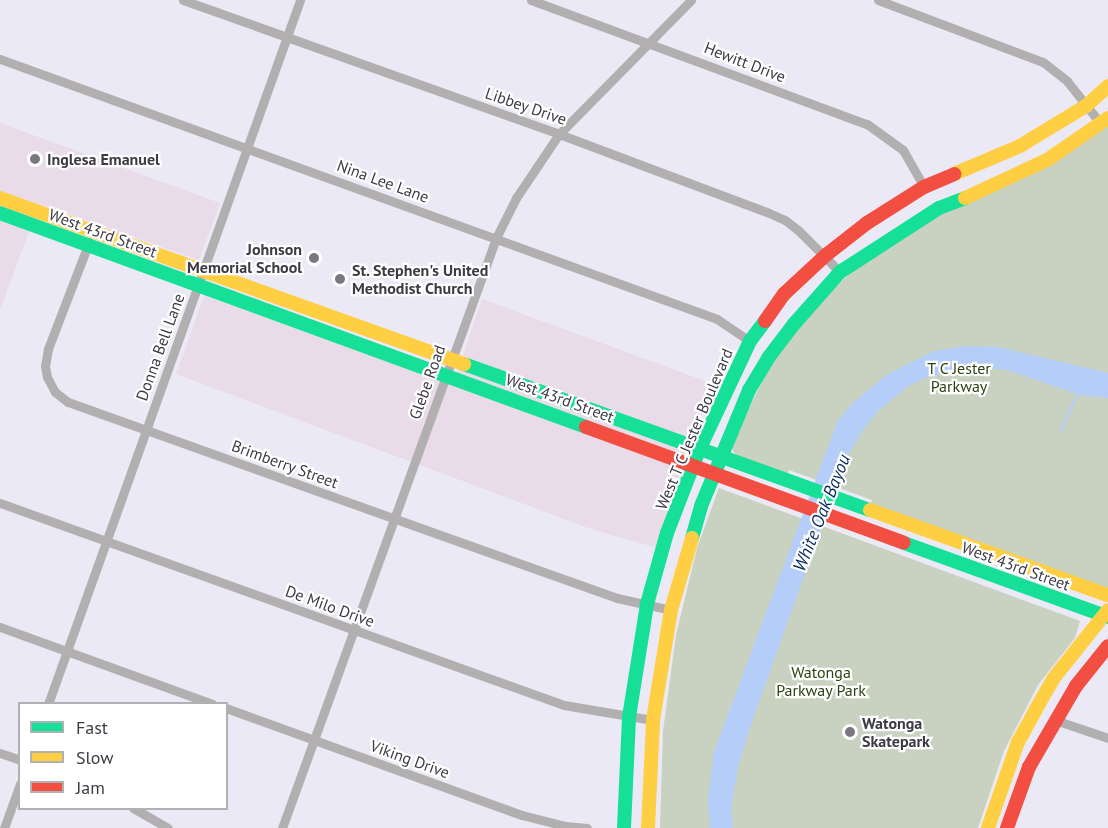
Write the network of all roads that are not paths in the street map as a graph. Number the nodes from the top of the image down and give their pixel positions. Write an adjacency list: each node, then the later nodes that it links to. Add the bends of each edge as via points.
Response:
1 (183, 0): 6 (street, Libbey Drive)
2 (300, 0): 6 (street, Donna Bell Lane)
3 (531, 0): 7 (street, Hewitt Drive)
4 (691, 0): 7 (street, Glebe Road)
5 (878, 0): 10 (street, via 1043,62 1067,81)
6 (286, 38): 12 (street, Libbey Drive); 13 (street, Donna Bell Lane)
7 (648, 41): 12 (street, Glebe Road); 14 (street, Hewitt Drive, via 867,124 903,150)
8 (0, 59): 13 (street, Nina Lee Lane)
9 (1108, 86): 10 (main road, West T C Jester Boulevard)
10 (1086, 106): 11 (street); 14 (main road, West T C Jester Boulevard, via 1020,146)
11 (1104, 121): 22 (main road, via 1047,160 939,208)
12 (559, 134): 18 (street, Glebe Road, via 516,198); 20 (street, Libbey Drive, via 786,220)
13 (246, 148): 18 (street, Nina Lee Lane); 21 (street, Donna Bell Lane)
14 (924, 187): 20 (main road, West T C Jester Boulevard)
15 (0, 198): 17 (main road, West 43rd Street)
16 (0, 213): 19 (main road, West 43rd Street)
17 (93, 231): 19 (street, Brimberry Street); 21 (main road, West 43rd Street)
18 (496, 238): 26 (street, Nina Lee Lane, via 717,319); 27 (street, Glebe Road)
19 (88, 245): 23 (main road, West 43rd Street); 32 (street, Brimberry Street, via 48,349 47,377 55,392 68,402)
20 (826, 255): 22 (street, Libbey Drive); 26 (main road, West T C Jester Boulevard, via 784,294)
21 (202, 270): 23 (street, Donna Bell Lane); 24 (main road, West 43rd Street)
22 (840, 272): 35 (main road, via 768,358 749,390)
23 (198, 285): 25 (main road, West 43rd Street); 32 (street, Donna Bell Lane)
24 (328, 315): 25 (main road); 27 (main road, West 43rd Street)
25 (322, 329): 28 (main road, West 43rd Street)
26 (750, 341): 34 (main road, West T C Jester Boulevard)
27 (451, 360): 28 (street, Glebe Road); 29 (main road, West 43rd Street)
28 (446, 374): 30 (main road, West 43rd Street); 39 (street, Glebe Road)
29 (550, 397): 30 (main road); 31 (main road, West 43rd Street)
30 (545, 411): 33 (main road, West 43rd Street)
31 (611, 417): 33 (main road); 34 (main road, West 43rd Street)
32 (145, 430): 39 (street, Brimberry Street); 41 (street, Donna Bell Lane)
33 (608, 434): 36 (main road, West 43rd Street)
34 (699, 450): 35 (main road, West 43rd Street); 36 (main road, West T C Jester Boulevard)
35 (720, 457): 37 (main road); 40 (main road, West 43rd Street)
36 (694, 464): 37 (main road, West 43rd Street); 44 (main road, West T C Jester Boulevard)
37 (714, 473): 42 (main road, West 43rd Street); 45 (main road)
38 (0, 503): 41 (street, De Milo Drive)
39 (394, 520): 44 (street, Brimberry Street, via 617,598); 48 (street, Glebe Road)
40 (934, 532): 42 (main road); 43 (main road, West 43rd Street)
41 (106, 540): 48 (street, De Milo Drive); 50 (street, Donna Bell Lane)
42 (927, 551): 46 (main road, West 43rd Street)
43 (1108, 595)
44 (646, 604): 45 (street, Brimberry Street); 54 (main road, West T C Jester Boulevard)
45 (671, 610): 55 (main road)
46 (1106, 614): 63 (main road, via 1053,679 1036,709 1018,742)
47 (0, 627): 50 (street)
48 (352, 630): 54 (street, De Milo Drive, via 564,705); 58 (street, Glebe Road)
49 (1108, 646): 56 (main road)
50 (66, 652): 51 (street, Donna Bell Lane); 52 (street)
51 (49, 702)
52 (207, 702)
53 (228, 709): 58 (street, Viking Drive)
54 (628, 717): 55 (street, De Milo Drive); 68 (main road, West T C Jester Boulevard)
55 (653, 720): 69 (main road)
56 (1055, 720): 57 (street); 70 (main road, via 1029,767)
57 (1108, 738)
58 (313, 740): 66 (street, Glebe Road); 67 (street, Viking Drive, via 522,815)
59 (0, 753): 60 (street)
60 (18, 759)
61 (18, 790): 64 (street)
62 (136, 810): 65 (street)
63 (989, 824): 70 (street)
64 (4, 828)
65 (168, 828)
66 (282, 828)
67 (587, 828)
68 (624, 828)
69 (648, 828)
70 (1007, 828)

